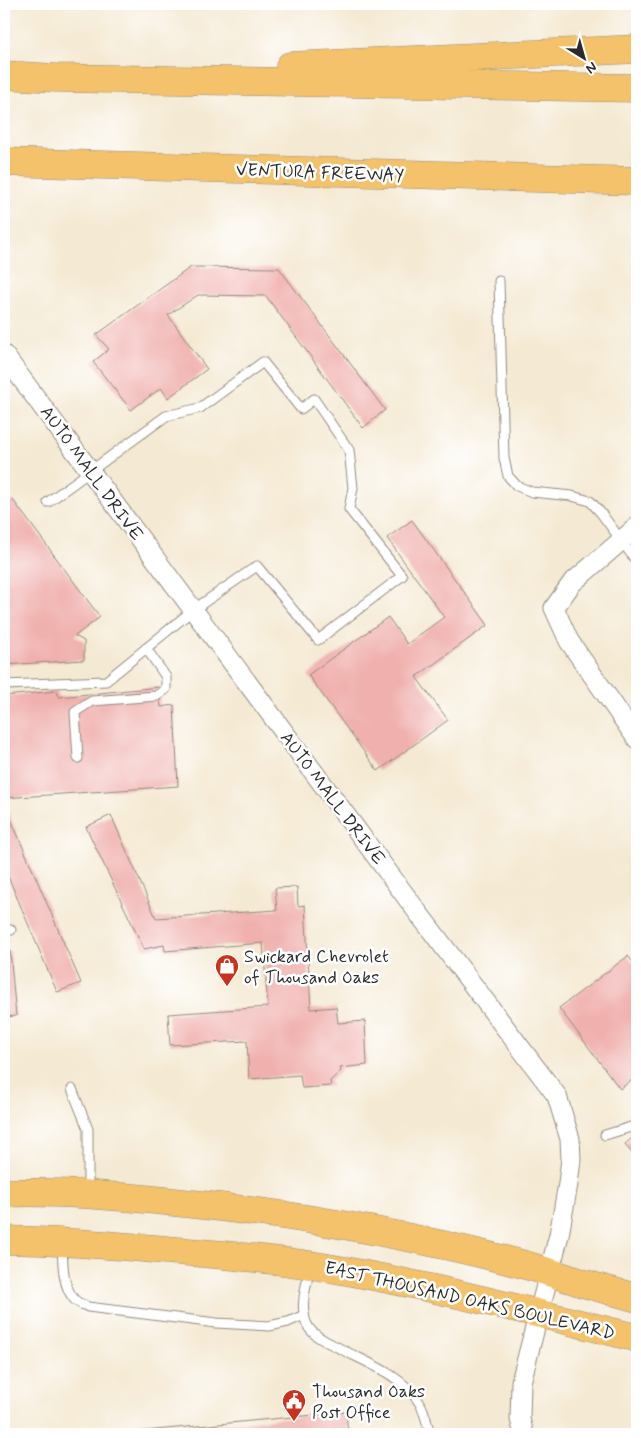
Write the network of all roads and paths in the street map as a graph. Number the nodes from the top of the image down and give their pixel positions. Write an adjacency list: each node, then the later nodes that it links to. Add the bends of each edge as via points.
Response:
1 (637, 49): 3 (main road)
2 (4, 75): 3 (main road)
3 (56, 78): 4 (main road)
4 (637, 88)
5 (4, 162): 6 (main road, VENTURA FREEWAY)
6 (637, 181)
7 (499, 281): 12 (lane, via 504,458 508,476 517,486 532,492 590,501)
8 (4, 355): 9 (street, AUTO MALL DRIVE)
9 (90, 471): 10 (lane); 14 (street, AUTO MALL DRIVE); 14 (lane, via 166,416 200,408 263,362 301,409 314,399 349,450 353,488 350,509 402,576 318,640 256,566)
10 (48, 502)
11 (637, 527): 12 (street)
12 (622, 541): 13 (lane); 17 (street, via 572,583 554,608 569,641)
13 (637, 562)
14 (193, 610): 15 (lane); 27 (street, AUTO MALL DRIVE, via 557,1096 570,1140 570,1159 560,1228)
15 (146, 648): 16 (lane, via 106,681); 18 (lane, via 166,677 166,689 157,696 92,700 75,712)
16 (4, 685)
17 (637, 739)
18 (78, 758)
19 (72, 1089): 23 (lane, via 88,1129)
20 (637, 1122): 21 (lane)
21 (605, 1135)
22 (4, 1193): 23 (main road)
23 (88, 1195): 27 (main road, via 307,1218)
24 (4, 1240): 25 (main road, EAST THOUSAND OAKS BOULEVARD)
25 (62, 1242): 26 (main road, EAST THOUSAND OAKS BOULEVARD); 30 (lane, via 67,1286 75,1300 88,1307 216,1323 269,1326)
26 (310, 1265): 29 (main road, EAST THOUSAND OAKS BOULEVARD); 30 (lane)
27 (549, 1271): 28 (main road); 29 (street, AUTO MALL DRIVE)
28 (637, 1298)
29 (538, 1313): 31 (main road, EAST THOUSAND OAKS BOULEVARD); 33 (street, AUTO MALL DRIVE, via 521,1382 520,1419)
30 (304, 1315): 32 (lane, via 309,1328 321,1339 406,1386 419,1402)
31 (637, 1338)
32 (430, 1434)
33 (524, 1434)

